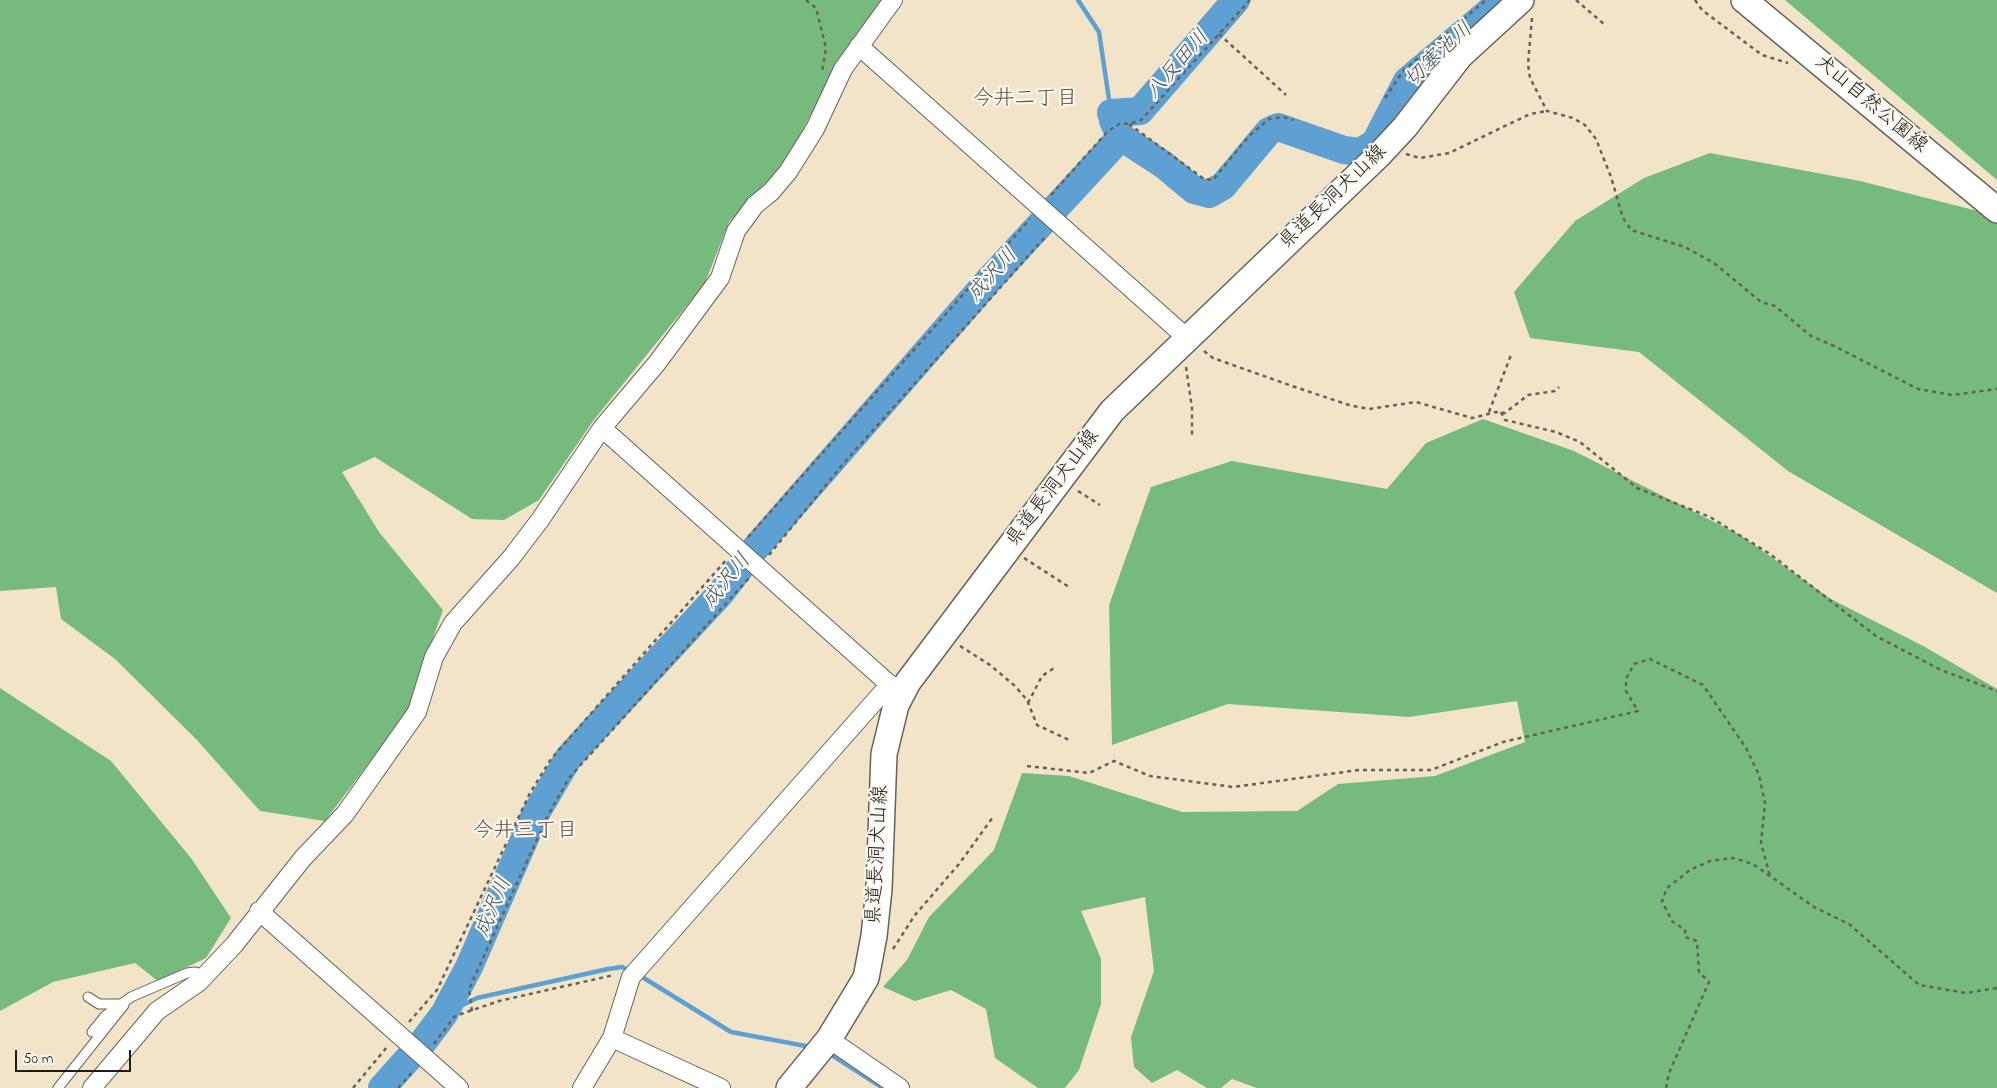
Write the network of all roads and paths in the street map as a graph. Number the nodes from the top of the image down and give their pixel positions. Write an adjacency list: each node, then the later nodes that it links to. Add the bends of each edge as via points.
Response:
1 (806, 0): 13 (path, via 816,8 826,48)
2 (893, 0): 11 (street)
3 (1250, 0): 10 (path)
4 (1486, 0): 15 (path, via 1403,71)
5 (1576, 0): 9 (path)
6 (1695, 0): 12 (path, via 1702,10 1762,55)
7 (1744, 0): 20 (main road, 犬山自然公園線)
8 (1528, 5): 16 (path, via 1530,78); 19 (main road, 県道長洞犬山線, via 1460,56)
9 (1605, 25)
10 (1219, 34): 14 (path); 18 (path, via 1141,120)
11 (859, 46): 21 (street); 28 (street, via 843,69 814,129 788,172 755,205 736,231 720,278 657,363)
12 (1794, 65)
13 (822, 74)
14 (1286, 95)
15 (1384, 98)
16 (1547, 111): 19 (path, via 1530,114 1450,153 1420,158); 25 (path, via 1573,118 1585,125 1596,139 1623,218 1632,230 1714,262 1761,302 1775,306 1811,336 1918,389 1952,394)
17 (1294, 120): 18 (path, via 1269,118 1249,136 1213,180 1204,179)
18 (1129, 124): 21 (path, via 1121,122 1108,131)
19 (1386, 148): 22 (main road, 県道長洞犬山線)
20 (1997, 210)
21 (1050, 215): 22 (street); 32 (path); 34 (path)
22 (1181, 344): 27 (path, via 1349,406 1383,409 1416,402 1472,418); 29 (path, via 1189,382); 30 (main road, 県道長洞犬山線, via 1112,411)
23 (1510, 355): 27 (path)
24 (1559, 387): 26 (path, via 1555,392 1528,395 1505,413)
25 (1997, 389)
26 (1501, 412): 27 (path); 39 (path, via 1505,420 1556,432 1580,442 1637,488 1710,518 1770,554 1876,636 1941,670)
27 (1489, 413)
28 (602, 428): 32 (street); 45 (street, via 511,558 453,623 434,658 416,712 345,814 303,858)
29 (1192, 438)
30 (1060, 480): 31 (path); 33 (main road, 県道長洞犬山線)
31 (1100, 505)
32 (740, 549): 34 (street); 55 (path, via 551,759 530,793 437,990)
33 (1009, 549): 35 (path); 36 (main road, 県道長洞犬山線)
34 (758, 565): 38 (street); 53 (path, via 569,778 544,823 469,993)
35 (1069, 587)
36 (942, 635): 38 (main road, 県道長洞犬山線); 40 (path, via 990,665)
37 (1054, 668): 40 (path, via 1042,676)
38 (896, 689): 47 (street); 57 (main road, 県道長洞犬山線, via 896,705 884,754 879,889 867,973 864,983)
39 (1997, 691)
40 (1028, 703): 41 (path, via 1037,726)
41 (1069, 740)
42 (1027, 766): 44 (path, via 1089,773 1114,761 1150,776 1233,788 1359,770 1431,770 1502,742 1638,710 1626,691 1626,679 1634,664 1650,659 1703,685 1746,748 1759,775 1765,803 1761,843)
43 (993, 817): 46 (path, via 959,864 915,915)
44 (1770, 876): 49 (path, via 1814,907 1849,924 1919,985 1966,993); 68 (path, via 1753,864 1733,858 1710,861 1690,870 1667,888 1662,901 1672,921 1685,930 1685,937 1697,941 1699,972 1709,982 1669,1073)
45 (259, 912): 48 (street, via 234,946); 55 (street)
46 (890, 954)
47 (635, 973): 53 (path, via 610,975); 56 (street)
48 (206, 975): 51 (lane, via 186,974); 60 (street, via 157,1011)
49 (1997, 988)
50 (88, 997): 52 (lane, via 99,1004)
51 (131, 997): 52 (lane); 59 (lane)
52 (121, 1004): 54 (lane)
53 (472, 1010): 58 (path, via 454,1017)
54 (92, 1032)
55 (401, 1037): 58 (street); 61 (path)
56 (612, 1038): 64 (street); 65 (street)
57 (822, 1047): 66 (main road, 県道長洞犬山線); 67 (street)
58 (423, 1057): 62 (path); 63 (street)
59 (58, 1088)
60 (92, 1088)
61 (353, 1088)
62 (398, 1088)
63 (459, 1088)
64 (582, 1088)
65 (721, 1088)
66 (789, 1088)
67 (900, 1088)
68 (1666, 1088)

